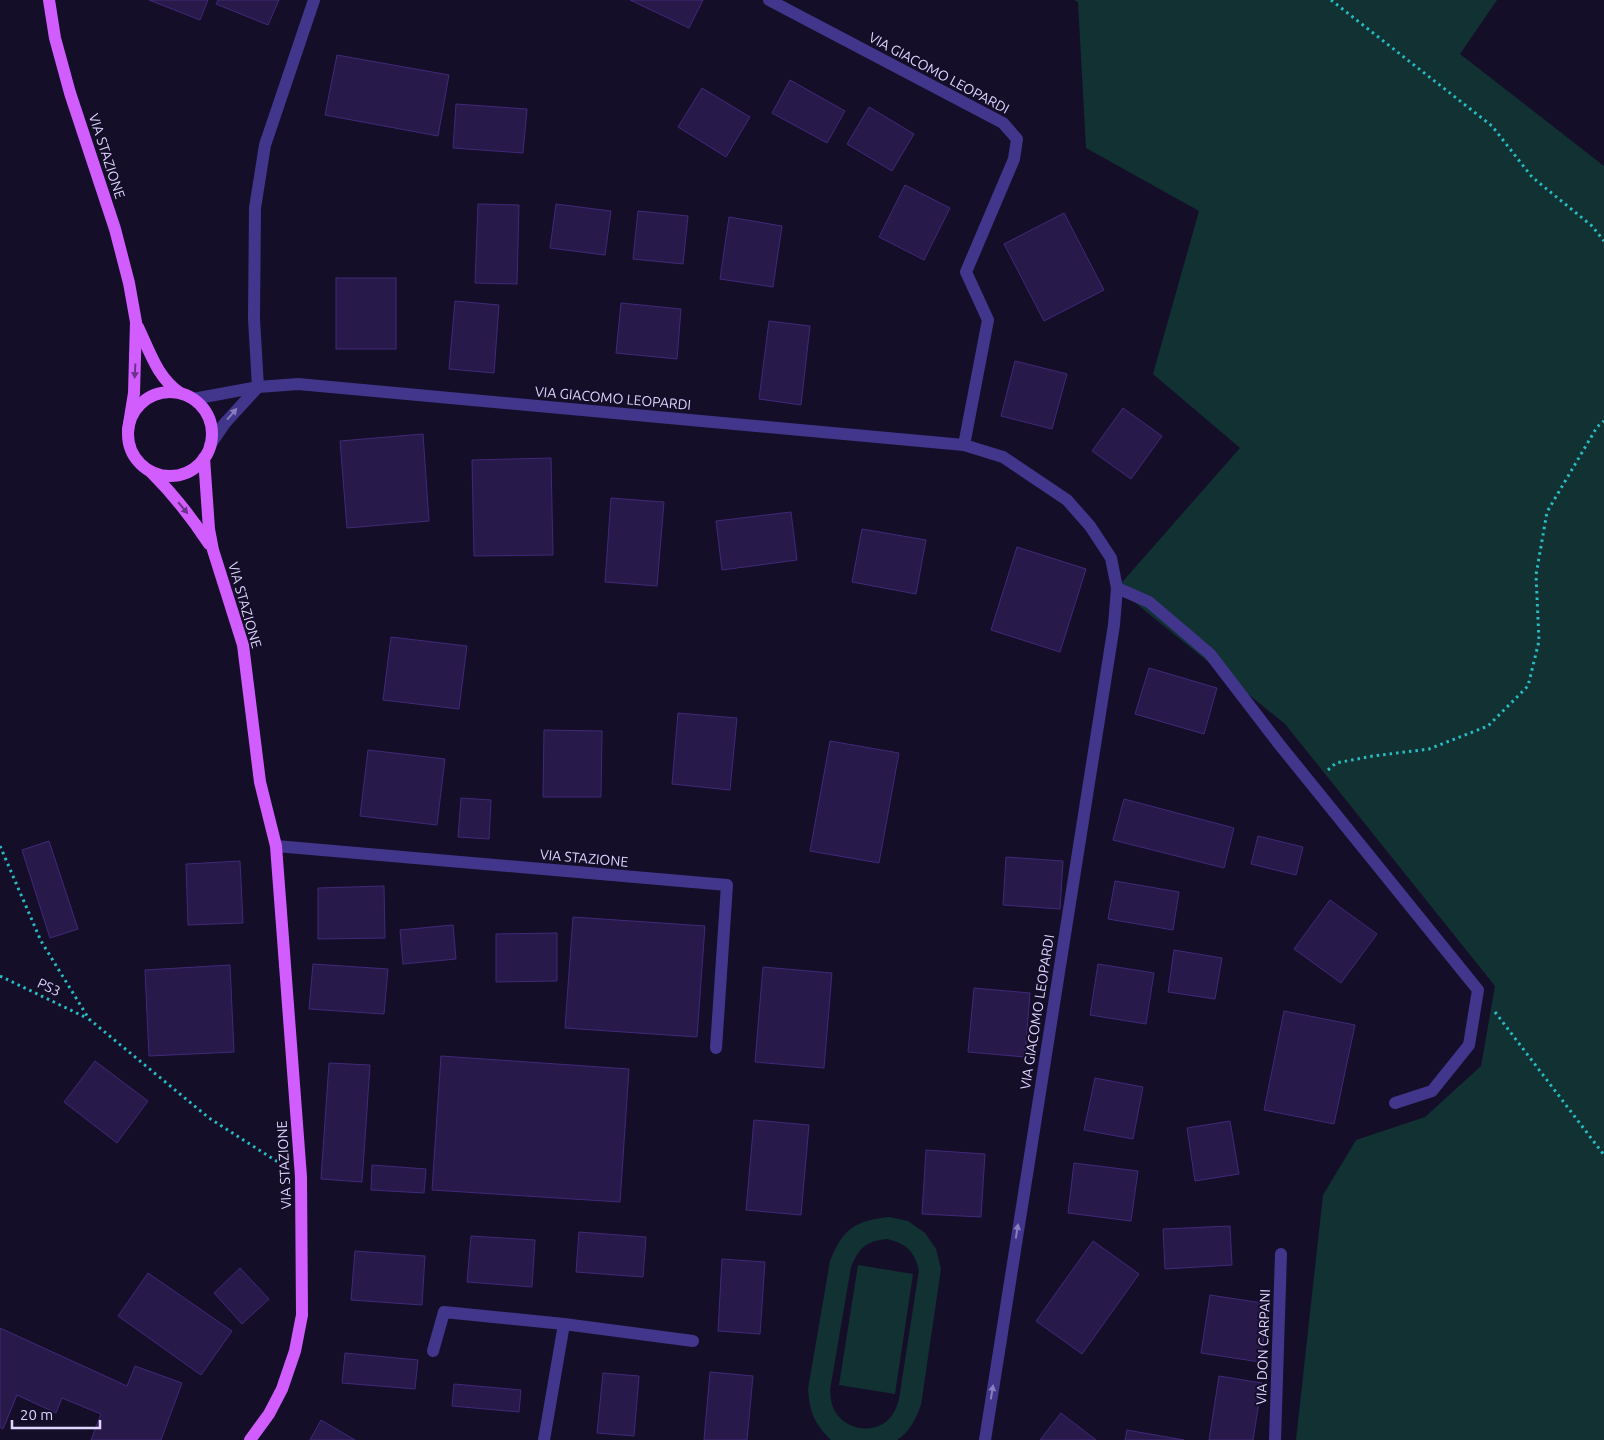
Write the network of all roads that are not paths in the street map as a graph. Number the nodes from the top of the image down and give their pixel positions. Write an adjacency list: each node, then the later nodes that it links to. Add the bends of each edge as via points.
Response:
1 (49, 0): 4 (main road, VIA STAZIONE, via 55,38 115,229)
2 (314, 0): 5 (street, via 265,145 255,208 254,320)
3 (769, 0): 9 (street, VIA GIACOMO LEOPARDI, via 1003,123 1017,139 1014,159 966,272 988,320)
4 (136, 322): 6 (main road, VIA STAZIONE, via 168,385); 7 (main road, VIA STAZIONE, one-way to 7, via 134,393)
5 (258, 387): 6 (street, VIA GIACOMO LEOPARDI); 8 (street, one-way to 5); 9 (street, VIA GIACOMO LEOPARDI, via 298,384)
6 (187, 397): 7 (main road, via 166,392 150,398 138,407); 8 (main road, via 200,405 209,419)
7 (128, 430): 11 (main road, via 131,450)
8 (210, 445): 10 (main road)
9 (964, 445): 13 (street, VIA GIACOMO LEOPARDI, via 1003,457 1067,500 1090,526 1111,558)
10 (204, 458): 11 (main road, via 187,473 168,476); 12 (main road, VIA STAZIONE)
11 (150, 472): 12 (main road, VIA STAZIONE, one-way to 12, via 193,519)
12 (213, 550): 14 (main road, VIA STAZIONE, via 243,646 260,782)
13 (1117, 588): 16 (street, via 1149,602 1210,654 1478,990 1469,1045 1432,1091); 23 (street, VIA GIACOMO LEOPARDI, one-way to 13, via 1114,625)
14 (276, 846): 15 (street, VIA STAZIONE, via 727,886); 21 (main road, VIA STAZIONE, via 301,1177 302,1314 296,1351 282,1389)
15 (716, 1048)
16 (1395, 1103)
17 (1281, 1254): 24 (street, VIA DON CARPANI)
18 (564, 1324): 19 (street); 20 (street, via 444,1312); 22 (street)
19 (693, 1340)
20 (433, 1351)
21 (250, 1440)
22 (544, 1440)
23 (985, 1440)
24 (1275, 1440)

